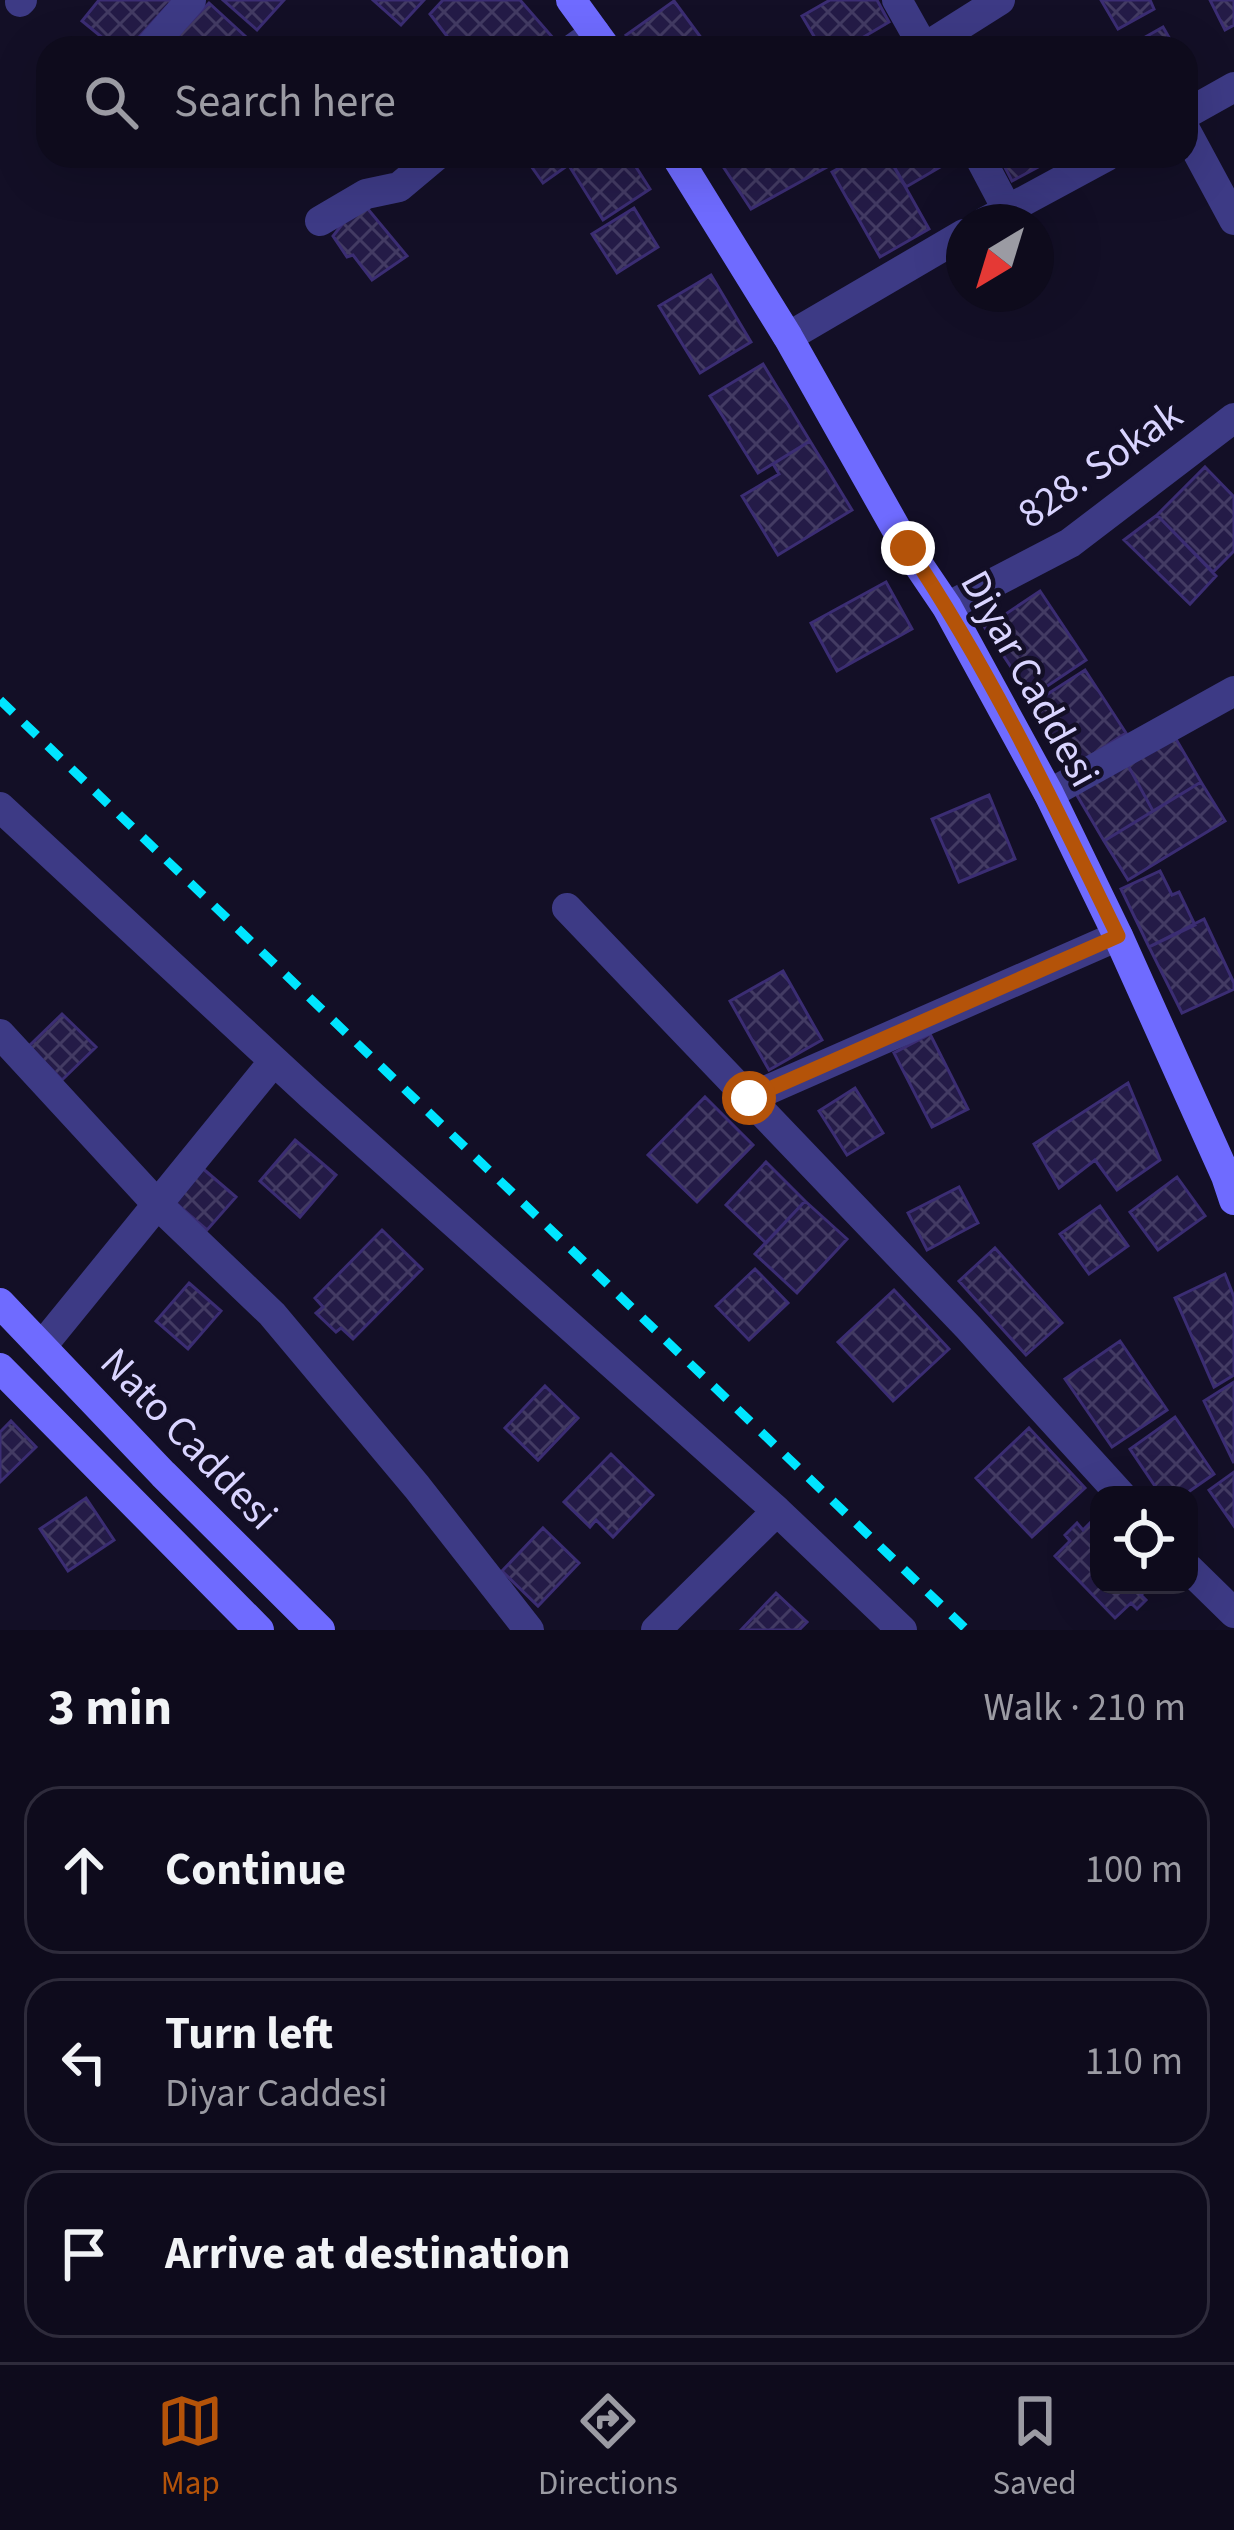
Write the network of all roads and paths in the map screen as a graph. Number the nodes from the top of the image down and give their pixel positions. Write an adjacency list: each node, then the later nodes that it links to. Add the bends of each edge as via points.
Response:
1 (191, 0): 5 (street)
2 (571, 0): 6 (street)
3 (897, 0): 7 (street)
4 (1000, 0): 8 (street)
5 (160, 36)
6 (589, 36)
7 (917, 36)
8 (943, 36)
9 (1234, 87): 10 (street)
10 (1198, 107)
11 (1198, 152): 18 (street)
12 (422, 168): 19 (street, via 399,187 366,194)
13 (683, 168): 21 (street, Diyar Caddesi)
14 (983, 168): 16 (street)
15 (1085, 168): 17 (street)
16 (993, 204)
17 (1018, 204)
18 (1234, 220)
19 (320, 221)
20 (946, 245): 21 (street)
21 (788, 337): 23 (street, Diyar Caddesi)
22 (1227, 436): 23 (street, 828. Sokak, via 1070,543)
23 (947, 607): 25 (street, Diyar Caddesi)
24 (1234, 691): 25 (street)
25 (1048, 794): 28 (street, Diyar Caddesi)
26 (0, 807): 30 (street)
27 (567, 908): 31 (street)
28 (1118, 936): 31 (street); 32 (street, Diyar Caddesi)
29 (0, 1034): 33 (street)
30 (274, 1061): 33 (street); 38 (street)
31 (749, 1098): 37 (street)
32 (1234, 1201)
33 (157, 1204): 35 (street); 43 (street, via 272,1314)
34 (0, 1303): 35 (street, Nato Caddesi)
35 (43, 1346): 42 (street, Nato Caddesi)
36 (0, 1368): 41 (street)
37 (1113, 1486)
38 (777, 1511): 44 (street); 45 (street)
39 (1198, 1578): 40 (street)
40 (1234, 1612)
41 (259, 1630)
42 (320, 1630)
43 (529, 1630)
44 (656, 1630)
45 (902, 1630)

